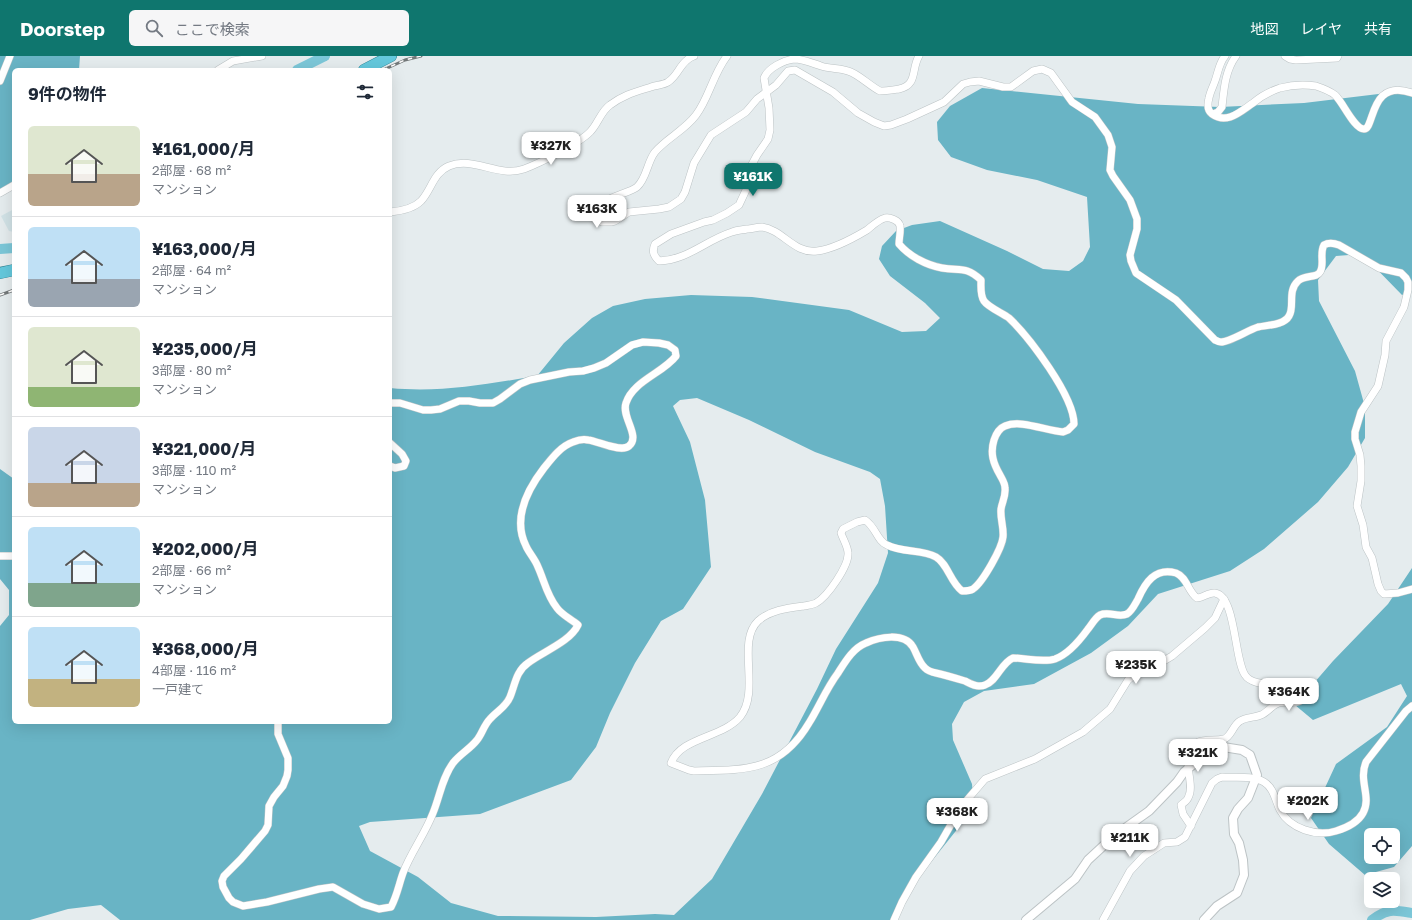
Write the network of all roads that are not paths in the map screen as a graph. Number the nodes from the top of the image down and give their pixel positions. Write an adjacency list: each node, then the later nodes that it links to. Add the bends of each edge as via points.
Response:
1 (10, 56): 13 (street)
2 (262, 56): 11 (street, via 232,61)
3 (391, 56): 12 (highway)
4 (694, 56): 19 (street, via 685,61 668,82 627,94 608,106 590,132 541,161 524,169 511,171 471,163 449,166 438,173 426,194 416,204 404,210)
5 (727, 56): 14 (street, via 696,115 654,153 637,186 602,202 597,210 602,222 615,221 629,212 659,209 676,203 685,192 694,163 711,135 746,112)
6 (919, 56): 14 (street, via 911,83 906,87 880,91 848,70 795,59 775,66 765,74 764,84)
7 (1225, 56): 16 (street, via 1207,106)
8 (1236, 56): 16 (street, via 1227,70 1222,107)
9 (1285, 56): 10 (street, via 1296,60)
10 (1338, 56)
11 (221, 68)
12 (368, 68)
13 (0, 81)
14 (767, 92): 27 (street, via 788,71 795,70 833,92 858,113 884,126 892,125 944,102 963,84 979,81 1011,87 1033,71 1047,70 1072,102 1095,117 1108,135 1112,147 1110,170 1130,200 1137,219 1130,255 1136,273 1176,300 1215,340 1220,342 1257,327 1285,321 1291,314 1292,291 1303,278 1318,275 1322,267 1321,252 1327,243 1340,245 1379,268 1401,273 1408,282 1404,307 1386,341 1378,386 1364,405 1355,432 1362,466 1357,506 1366,547 1372,558 1381,591 1384,594); 28 (street, via 771,123 768,140 749,170 746,190 738,205 713,220 671,234 655,244 654,257 659,261 685,256 733,232 762,227 778,233 800,249 816,251 852,239 883,218 892,219 900,225 899,244 906,252 931,265 973,272 980,280 984,302 1010,319 1052,372 1071,408 1074,424 1063,432 1012,424 1000,430 995,438 992,459 1006,491 1001,518 1004,535 986,575 972,590 962,591 957,587 936,557 885,545 872,524 865,520 843,529 841,533 848,555 840,577 827,593 816,604 768,614 752,627 749,639 748,698 741,716 728,727 680,750 671,763 694,771 731,770 756,766 783,754 801,736 849,657 864,643 876,639 886,637 908,641 928,671 979,686 985,685 1009,660 1047,660 1067,652 1102,614 1127,614 1134,607 1149,580 1160,572 1179,575 1197,598 1214,593)
15 (1412, 93): 16 (street, via 1398,90 1384,95 1379,99 1370,124 1365,129 1350,117 1336,95 1305,85 1279,88 1226,119)
16 (1212, 114)
17 (12, 186): 18 (street)
18 (0, 193)
19 (392, 212)
20 (12, 270): 21 (highway)
21 (0, 273)
22 (392, 403): 30 (street, via 431,410 460,401 493,402 530,380 594,368 632,345 643,342 659,343 676,350 676,356 670,363 644,381 628,399 625,409 633,437 629,446 616,448 588,439 573,442 553,457 524,501 520,524 522,537 556,608 578,625 566,639 526,664 503,708 490,719 478,739 453,762 441,786 433,815 403,873 391,907 379,909 363,904 333,887 243,906 229,898 222,882 224,876 265,831 268,825 269,806 287,776 288,758 278,734)
23 (392, 445): 24 (street, via 405,458 406,464 400,468)
24 (392, 466)
25 (0, 556): 26 (street)
26 (12, 556)
27 (1412, 589)
28 (1224, 599): 31 (street, via 1233,624 1237,654 1244,674 1255,682 1292,689 1302,698 1296,702 1279,703 1262,715 1240,720 1224,739 1201,741 1189,750); 34 (street, via 1215,618 1205,628 1172,656 1135,674 1128,680 1110,709 1083,732 1035,759 985,779 961,807 941,842 916,877)
29 (1412, 706): 32 (street, via 1366,762 1362,779 1366,805 1357,821 1349,826 1331,832 1312,832 1290,823 1270,787)
30 (278, 724)
31 (1189, 767): 32 (street, via 1218,746 1242,750 1250,756); 33 (street, via 1190,790 1188,798 1181,805 1183,814); 35 (street, via 1149,811 1114,836 1088,860 1075,879)
32 (1256, 778): 33 (street, via 1217,779 1212,783); 37 (street, via 1248,798 1234,818 1234,834 1239,843 1244,875 1237,893 1217,906)
33 (1191, 826): 36 (street, via 1185,837 1177,842 1164,843 1144,856 1130,871)
34 (894, 920)
35 (1026, 920)
36 (1103, 920)
37 (1204, 920)

